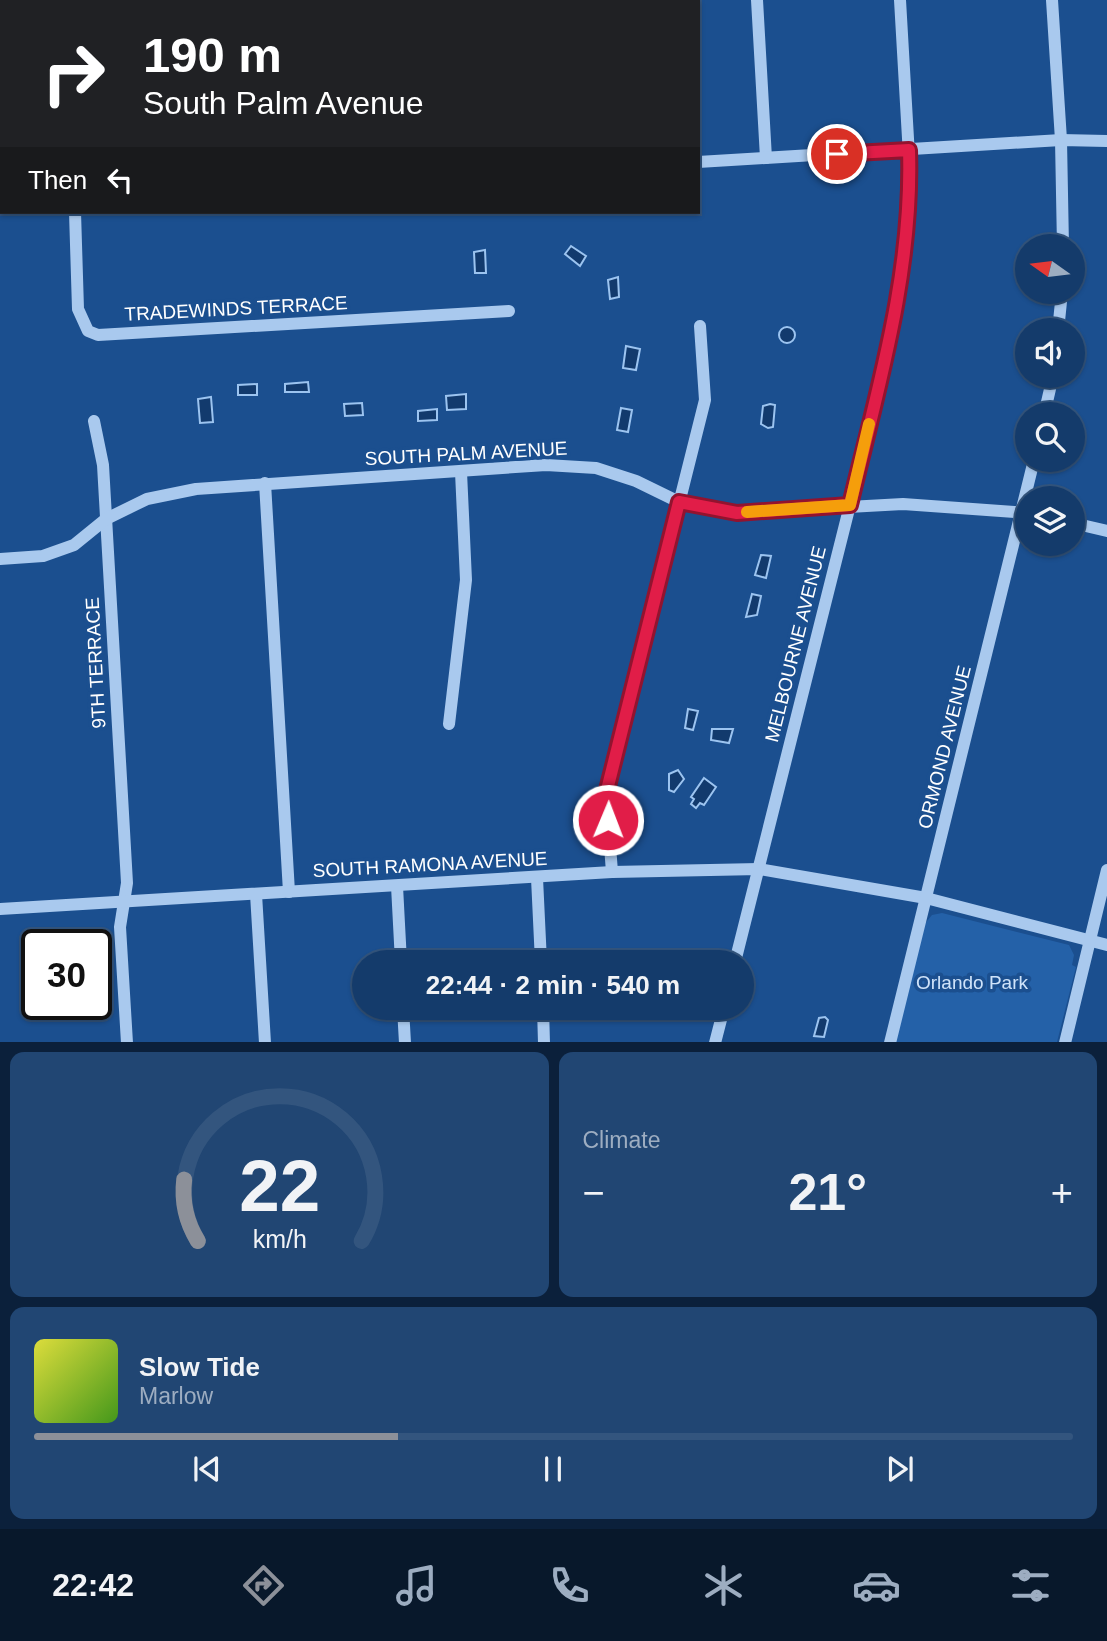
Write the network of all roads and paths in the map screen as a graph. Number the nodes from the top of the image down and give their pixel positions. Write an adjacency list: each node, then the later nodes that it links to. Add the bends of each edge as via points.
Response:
1 (757, 0): 7 (street)
2 (901, 0): 6 (street, MELBOURNE AVENUE)
3 (1052, 0): 4 (street)
4 (1061, 141): 5 (street); 6 (street); 10 (street)
5 (1107, 141)
6 (909, 150): 7 (street); 17 (street, MELBOURNE AVENUE, via 908,232 901,284)
7 (766, 158): 8 (street)
8 (700, 162)
9 (75, 214): 11 (street, TRADEWINDS TERRACE, via 78,309 88,331 98,335)
10 (1063, 234)
11 (509, 311)
12 (700, 326): 16 (street, via 705,400)
13 (94, 421): 19 (street, 9TH TERRACE, via 103,465)
14 (461, 472): 15 (street, SOUTH PALM AVENUE); 16 (street, SOUTH PALM AVENUE, via 581,466 614,473); 24 (street, via 466,580)
15 (265, 483): 19 (street, SOUTH PALM AVENUE, via 147,499); 30 (street)
16 (679, 502): 17 (street, SOUTH PALM AVENUE, via 737,513); 27 (street, via 606,794)
17 (850, 505): 18 (street, SOUTH PALM AVENUE, via 903,503); 25 (street, MELBOURNE AVENUE)
18 (1015, 512)
19 (106, 519): 23 (street, SOUTH PALM AVENUE, via 74,545 43,556); 33 (street, 9TH TERRACE, via 127,883)
20 (1085, 526): 21 (street)
21 (1107, 531)
22 (1015, 552): 32 (street, ORMOND AVENUE)
23 (0, 559)
24 (449, 724)
25 (759, 869): 27 (street, SOUTH RAMONA AVENUE); 32 (street, SOUTH RAMONA AVENUE); 39 (street, MELBOURNE AVENUE)
26 (1107, 870): 35 (street)
27 (612, 872): 28 (street, SOUTH RAMONA AVENUE)
28 (537, 878): 29 (street, SOUTH RAMONA AVENUE); 38 (street)
29 (397, 886): 30 (street, SOUTH RAMONA AVENUE); 37 (street)
30 (289, 892): 31 (street, SOUTH RAMONA AVENUE)
31 (256, 894): 33 (street, SOUTH RAMONA AVENUE); 44 (street)
32 (926, 898): 35 (street, SOUTH RAMONA AVENUE); 48 (street, ORMOND AVENUE)
33 (122, 903): 34 (street, SOUTH RAMONA AVENUE); 43 (street, 9TH TERRACE)
34 (0, 909)
35 (1089, 941): 36 (street, SOUTH RAMONA AVENUE); 49 (street)
36 (1107, 946)
37 (400, 950)
38 (540, 950)
39 (738, 950)
40 (404, 1020): 45 (street)
41 (543, 1020): 46 (street)
42 (721, 1020): 47 (street)
43 (127, 1042)
44 (265, 1042)
45 (405, 1042)
46 (544, 1042)
47 (715, 1042)
48 (890, 1042)
49 (1065, 1042)

